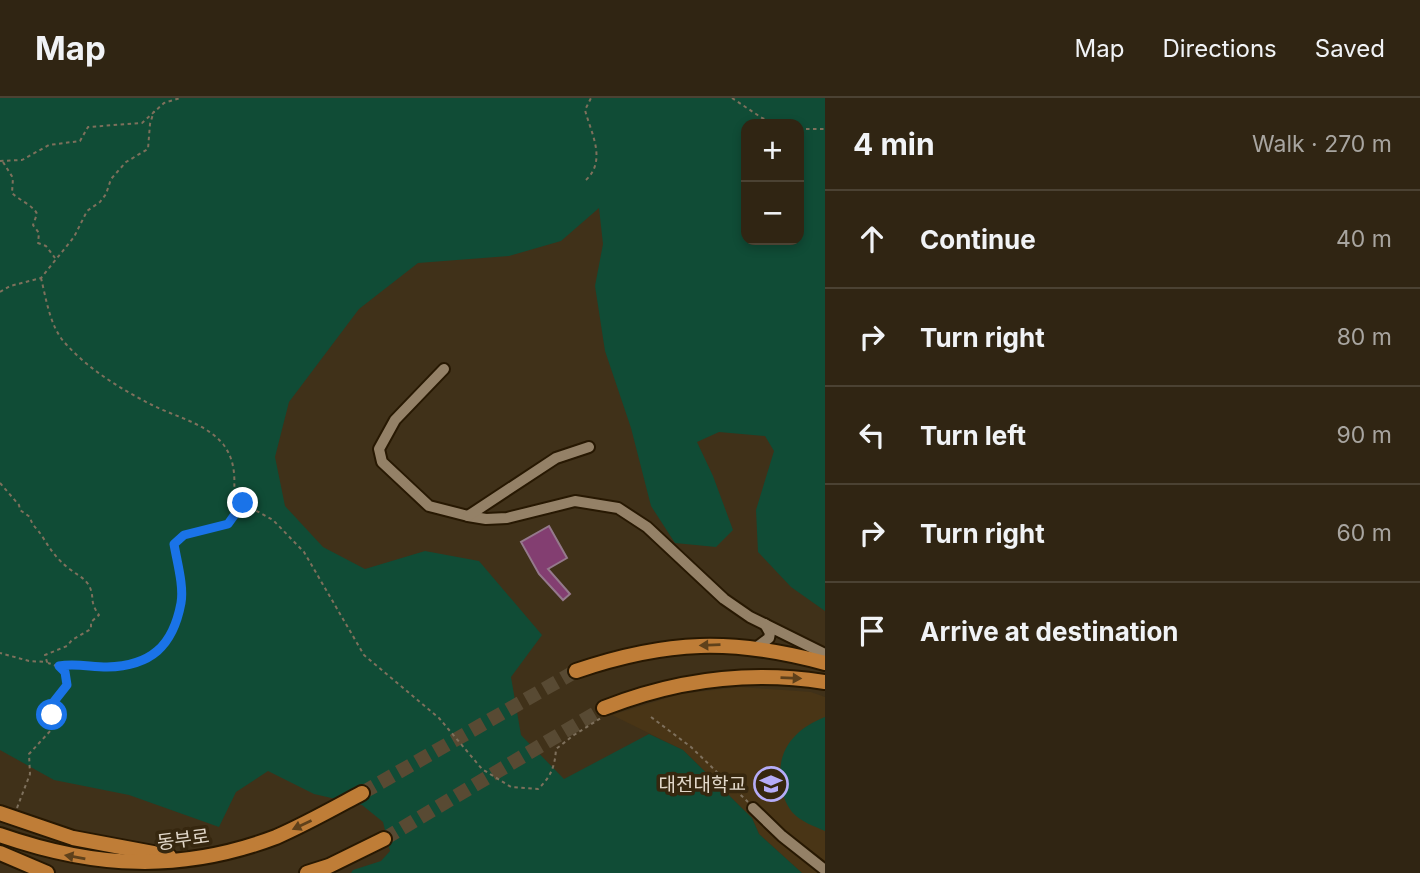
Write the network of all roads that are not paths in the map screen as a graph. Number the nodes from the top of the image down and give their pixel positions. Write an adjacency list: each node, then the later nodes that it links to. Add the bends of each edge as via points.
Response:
1 (444, 369): 3 (street, via 396,420 379,449 382,461 429,506)
2 (589, 447): 3 (street, via 556,457)
3 (468, 516): 4 (street, via 506,518 575,501 618,508 647,527 724,599)
4 (765, 624): 5 (street, via 769,638); 6 (street)
5 (757, 647): 7 (main road); 8 (main road, one-way to 8, via 683,646)
6 (825, 654)
7 (825, 663)
8 (576, 671)
9 (825, 682): 10 (main road, one-way to 9, via 677,685 741,677)
10 (607, 710)
11 (362, 793): 17 (main road, 동부로, one-way to 17, via 275,837)
12 (753, 808): 18 (street)
13 (4, 816): 17 (main road, via 74,838)
14 (0, 835): 17 (main road, 동부로, one-way to 14, via 148,864 80,858)
15 (384, 839): 20 (main road)
16 (0, 853): 19 (main road)
17 (191, 860)
18 (825, 870)
19 (47, 873)
20 (307, 873)

